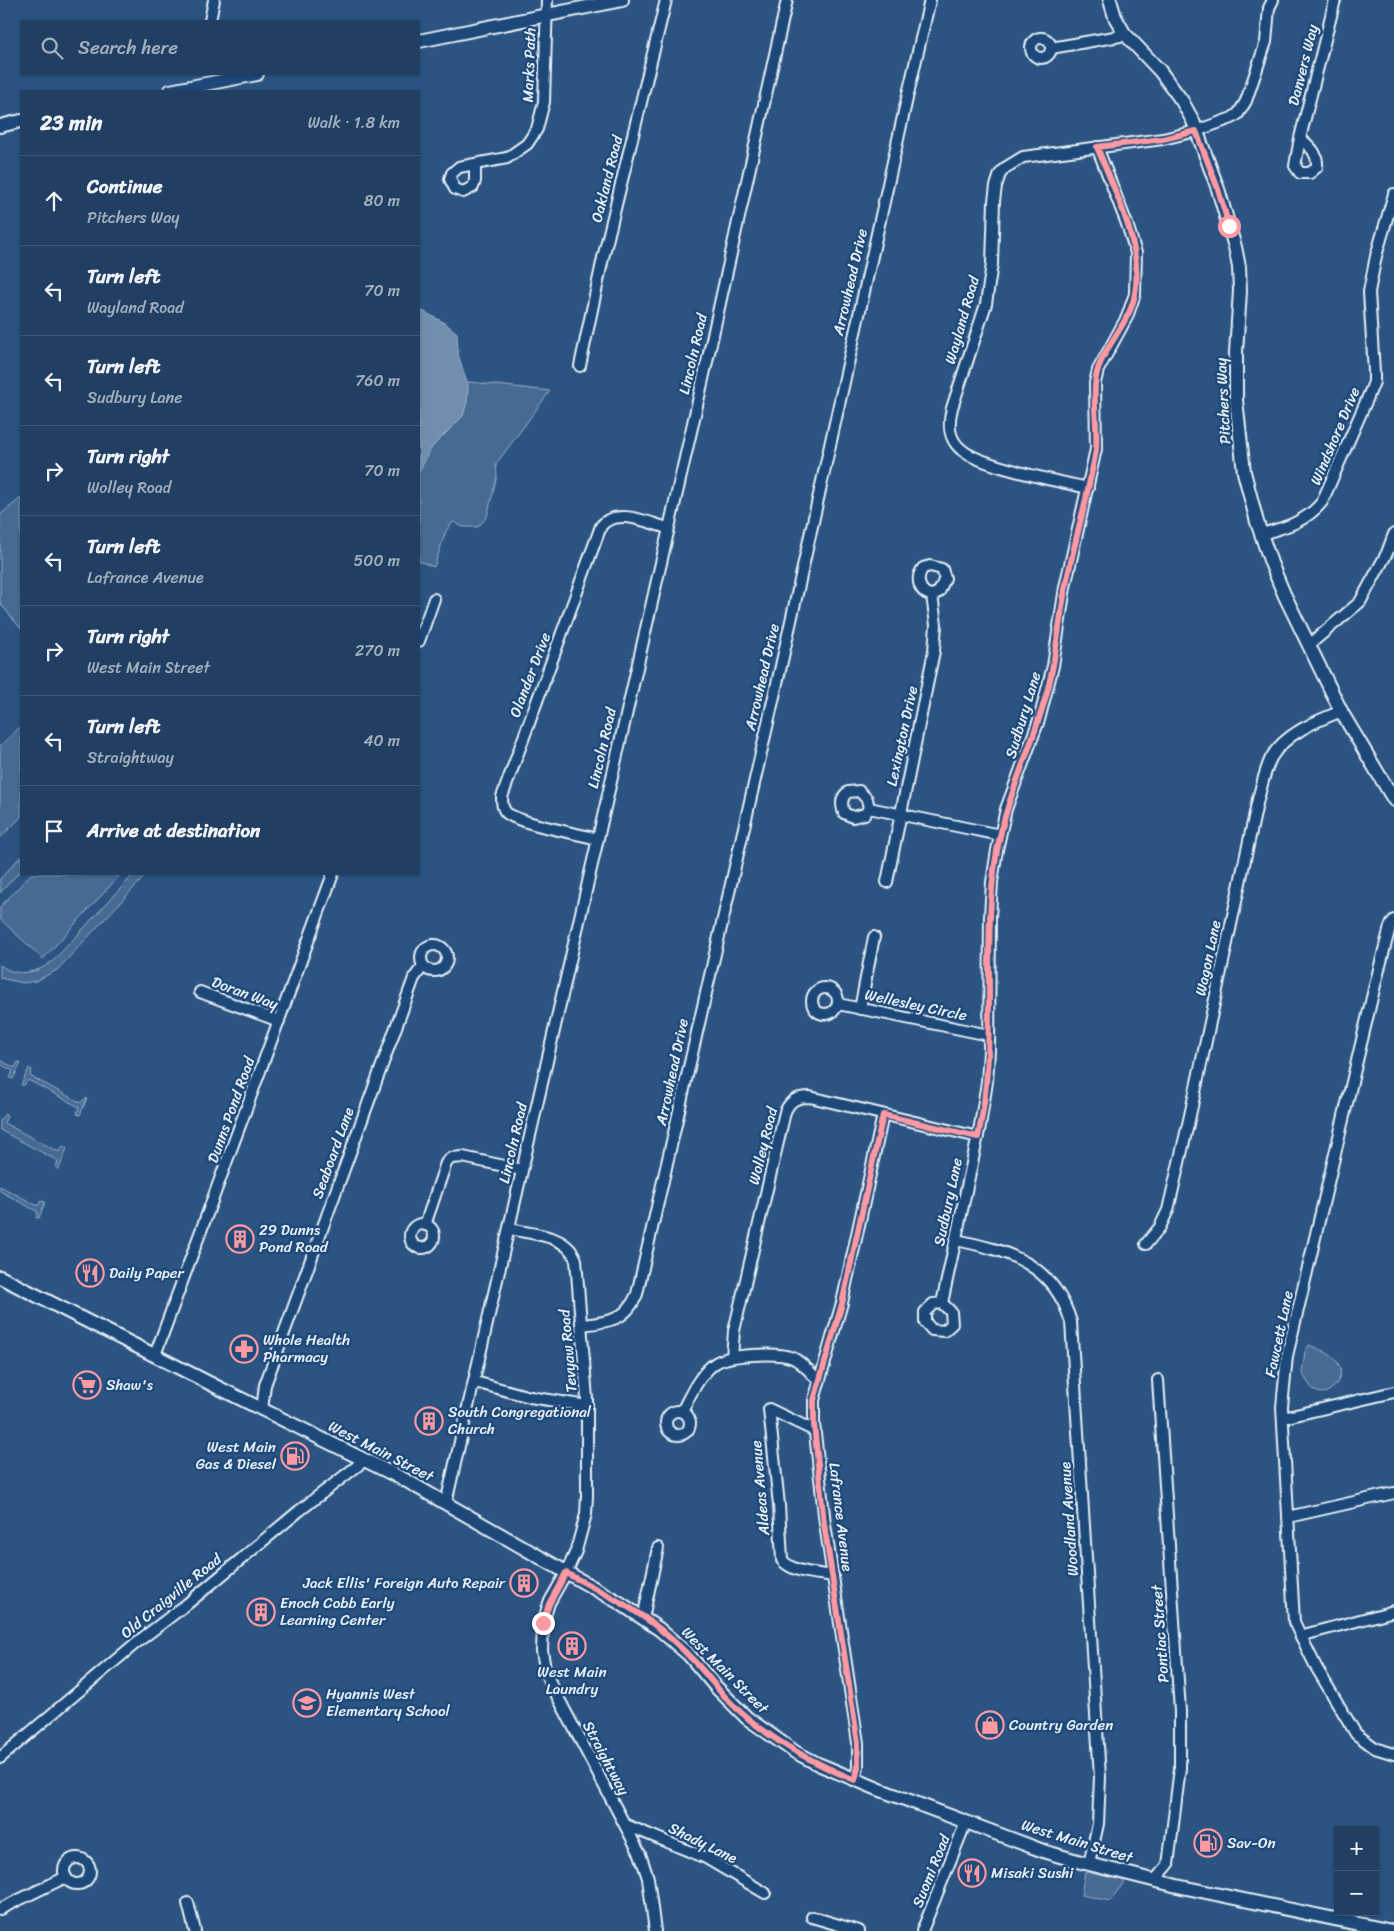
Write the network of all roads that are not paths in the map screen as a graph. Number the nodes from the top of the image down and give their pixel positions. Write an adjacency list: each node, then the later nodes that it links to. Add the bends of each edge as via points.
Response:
1 (214, 0): 11 (street)
2 (547, 0): 10 (street, Marks Path)
3 (622, 0): 10 (main road)
4 (666, 0): 25 (street, Oakland Road)
5 (787, 0): 27 (street, Lincoln Road)
6 (930, 0): 59 (street, Arrowhead Drive, via 639,1285 632,1306 623,1315)
7 (1110, 0): 12 (main road, Pitchers Way)
8 (1273, 0): 20 (street, via 1266,42 1242,109 1232,118)
9 (1335, 0): 21 (street, Danvers Way)
10 (546, 15): 13 (main road); 23 (street, Marks Path, via 544,102 536,129 527,144 514,154)
11 (210, 20)
12 (1126, 35): 14 (street); 20 (main road, Pitchers Way, via 1166,79 1182,101)
13 (420, 41)
14 (1051, 48)
15 (247, 75): 16 (main road)
16 (206, 79): 17 (main road)
17 (173, 90)
18 (20, 121): 19 (main road)
19 (0, 126)
20 (1196, 131): 22 (street, Wayland Road, via 1163,139); 28 (main road, Pitchers Way, via 1222,200 1235,247 1240,300 1236,391 1238,433)
21 (1300, 138)
22 (1097, 147): 26 (street, Sudbury Lane, via 1136,253 1136,273 1130,310 1098,370 1095,383 1096,449); 26 (street, Wayland Road, via 1023,157 1012,162 1000,174 994,201 992,264 986,304 949,422 954,441 967,454 990,464)
23 (475, 165)
24 (1394, 194): 28 (street, Windshore Drive, via 1369,292 1372,388 1322,502 1304,518)
25 (580, 366)
26 (1088, 488): 38 (street, Sudbury Lane, via 1065,587 1046,698 1006,809)
27 (668, 528): 39 (street, Lincoln Road); 39 (street, Olander Drive, via 618,517 601,526 502,797 502,806 509,815)
28 (1261, 534): 33 (main road, Pitchers Way, via 1278,580)
29 (1394, 534): 33 (street, via 1360,602)
30 (932, 595): 37 (street, Lexington Drive, via 936,625 934,651)
31 (434, 599): 32 (street)
32 (420, 638)
33 (1309, 645): 34 (main road, Pitchers Way)
34 (1342, 711): 35 (main road, Pitchers Way); 56 (street, Wagon Lane, via 1323,718 1291,738 1277,750 1267,767 1168,1210 1160,1227)
35 (1394, 800)
36 (869, 808): 37 (street)
37 (901, 815): 38 (street); 41 (street, Lexington Drive)
38 (1000, 835): 49 (street, Sudbury Lane, via 992,882)
39 (597, 838): 52 (street, Lincoln Road)
40 (333, 875): 48 (street, Dunns Pond Road)
41 (887, 882)
42 (1394, 920): 69 (street, Fawcett Lane, via 1375,985 1287,1356)
43 (874, 937): 47 (street)
44 (423, 966): 67 (street, Seaboard Lane, via 411,985 298,1292 265,1385)
45 (200, 992): 48 (street, Doran Way)
46 (838, 1004): 47 (street, Wellesley Circle)
47 (860, 1009): 49 (street, Wellesley Circle)
48 (279, 1021): 60 (street, Dunns Pond Road)
49 (989, 1036): 51 (street, Sudbury Lane, via 987,1082)
50 (883, 1115): 51 (street, Wolley Road); 61 (street, Wolley Road, via 810,1097 789,1103 734,1331); 63 (street, Lafrance Avenue, via 842,1304)
51 (978, 1137): 55 (street, Sudbury Lane)
52 (522, 1170): 53 (street, via 462,1157 451,1158 446,1162); 54 (street, Lincoln Road)
53 (424, 1225)
54 (509, 1229): 59 (street, Tevyaw Road, via 549,1237 571,1250 576,1260); 64 (street, Lincoln Road)
55 (956, 1240): 58 (street, Sudbury Lane); 86 (street, Woodland Avenue, via 1002,1251 1034,1267 1053,1284 1071,1322 1100,1777 1098,1824)
56 (1146, 1244)
57 (0, 1277): 60 (main road, West Main Street)
58 (942, 1304)
59 (582, 1325): 66 (street, Tevyaw Road)
60 (155, 1355): 67 (main road, West Main Street)
61 (732, 1357): 63 (street, via 777,1355 791,1358); 68 (street, via 708,1369)
62 (1158, 1380): 88 (street, Pontiac Street, via 1180,1712 1180,1762 1168,1865)
63 (819, 1381): 70 (street, Lafrance Avenue, via 814,1400)
64 (475, 1382): 66 (street, via 530,1397); 73 (street, Lincoln Road)
65 (1394, 1392): 69 (street)
66 (587, 1406): 76 (street, Tevyaw Road, via 586,1514)
67 (262, 1410): 71 (main road, West Main Street)
68 (682, 1411)
69 (1283, 1418): 74 (street, Fawcett Lane)
70 (815, 1431): 77 (street, Lafrance Avenue, via 824,1524); 77 (street, Aldeas Avenue, via 769,1409 782,1560 795,1568)
71 (365, 1460): 73 (main road, West Main Street); 82 (street, Old Craigville Road, via 136,1643)
72 (1394, 1494): 74 (street)
73 (446, 1503): 76 (main road, West Main Street)
74 (1288, 1517): 80 (street, Fawcett Lane, via 1293,1616)
75 (658, 1548): 79 (street)
76 (566, 1573): 79 (main road, West Main Street); 85 (street, Straightway, via 546,1613 542,1644 544,1666)
77 (833, 1576): 83 (street, Lafrance Avenue, via 858,1743)
78 (1394, 1611): 80 (street)
79 (643, 1618): 83 (main road, West Main Street, via 689,1655 716,1687 754,1723 804,1757)
80 (1300, 1636): 81 (street, Fawcett Lane, via 1356,1734 1367,1744)
81 (1394, 1754)
82 (0, 1758)
83 (855, 1780): 84 (main road, West Main Street)
84 (966, 1822): 86 (main road, West Main Street); 96 (street, Suomi Road)
85 (626, 1825): 89 (street, Shady Lane, via 706,1858); 94 (street, Straightway, via 646,1869)
86 (1088, 1864): 88 (main road, West Main Street)
87 (66, 1877): 91 (street)
88 (1155, 1880): 97 (main road, West Main Street)
89 (765, 1893)
90 (188, 1903): 93 (street)
91 (0, 1909)
92 (812, 1917): 95 (street)
93 (195, 1931)
94 (655, 1931)
95 (859, 1931)
96 (922, 1931)
97 (1392, 1931)

